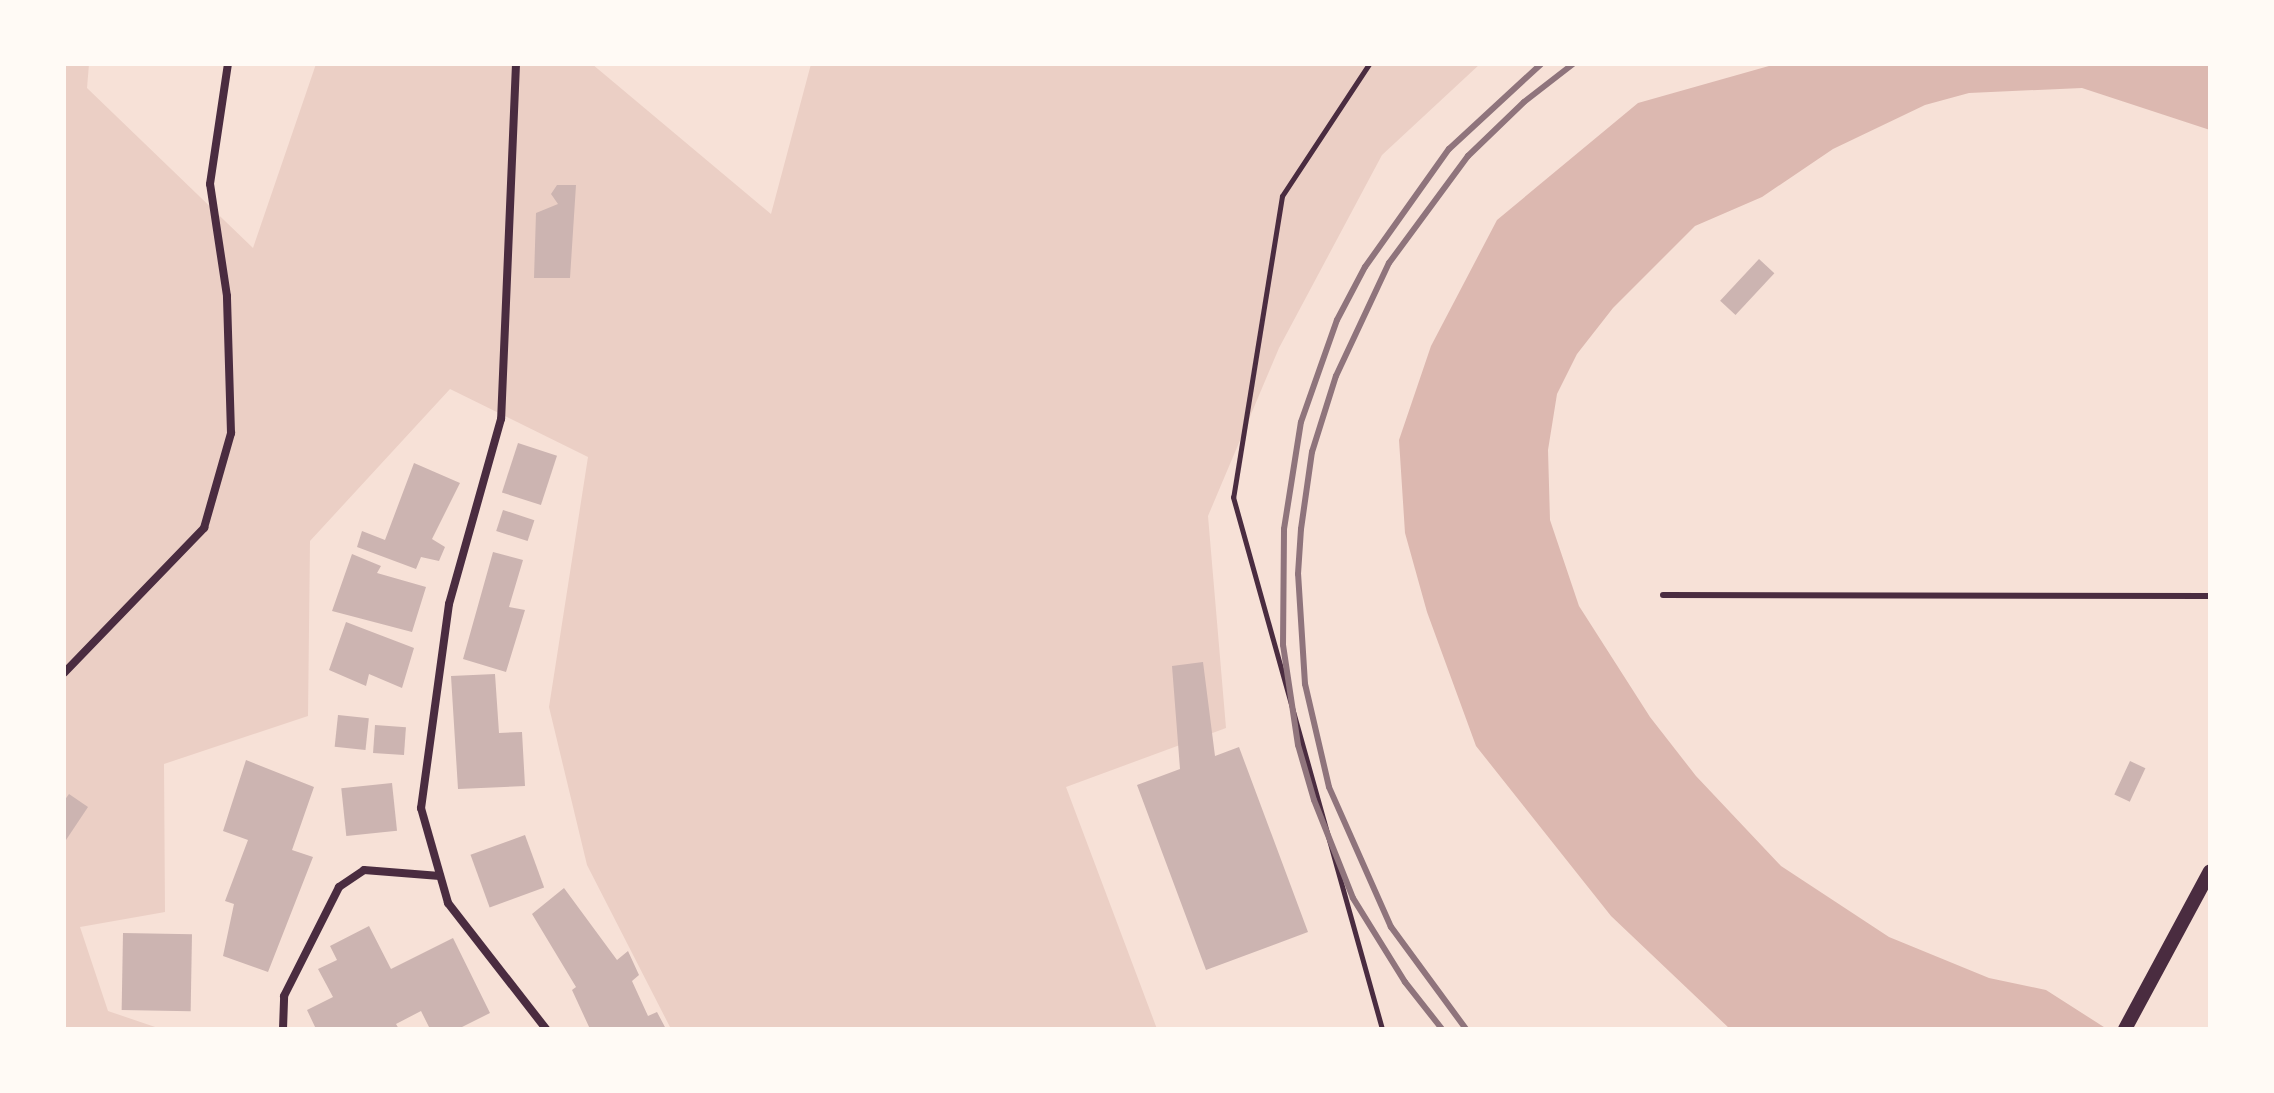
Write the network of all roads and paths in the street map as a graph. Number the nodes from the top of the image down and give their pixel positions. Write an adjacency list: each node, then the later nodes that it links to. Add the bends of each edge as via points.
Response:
1 (228, 64): 6 (street, via 210,184 227,296 231,433 204,528)
2 (516, 64): 8 (street, via 501,419 449,604 421,808)
3 (1369, 64): 11 (path, via 1282,196 1233,497)
4 (1663, 595): 5 (lane)
5 (2210, 596)
6 (64, 673)
7 (2210, 871): 12 (street)
8 (440, 876): 9 (street, via 364,870 339,887 284,996); 10 (street, via 448,903)
9 (283, 1029)
10 (546, 1029)
11 (1382, 1029)
12 (2125, 1029)

